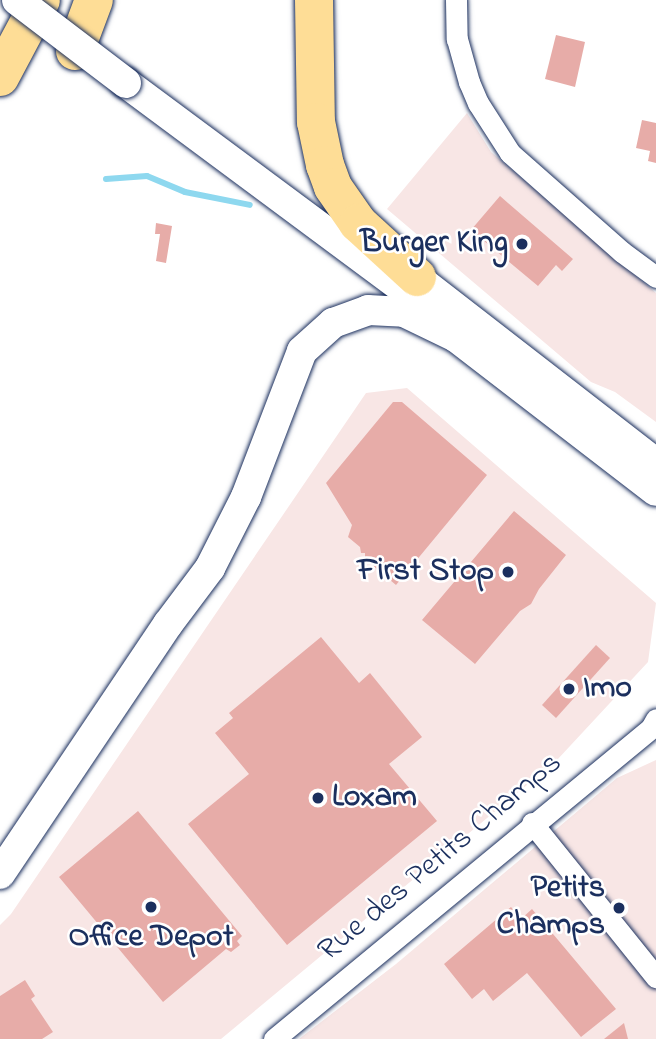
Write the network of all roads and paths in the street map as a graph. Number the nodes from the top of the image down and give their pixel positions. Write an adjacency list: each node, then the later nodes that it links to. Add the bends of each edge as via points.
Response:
1 (17, 0): 8 (main road, bridge)
2 (39, 0): 7 (highway); 8 (main road)
3 (94, 0): 6 (highway)
4 (314, 0): 10 (highway, via 316,122 333,187 358,223)
5 (456, 0): 9 (street, via 457,39 469,82 510,153)
6 (75, 51)
7 (0, 77)
8 (130, 78): 10 (main road); 11 (main road, via 406,291)
9 (656, 277)
10 (417, 278): 12 (main road)
11 (456, 337): 13 (main road); 16 (main road, via 404,312 368,310 333,323 302,351 246,497 209,568)
12 (656, 463)
13 (656, 491)
14 (654, 725): 15 (street, Rue des Petits Champs)
15 (532, 823): 17 (street); 18 (street, Rue des Petits Champs)
16 (0, 874)
17 (656, 977)
18 (274, 1039)

